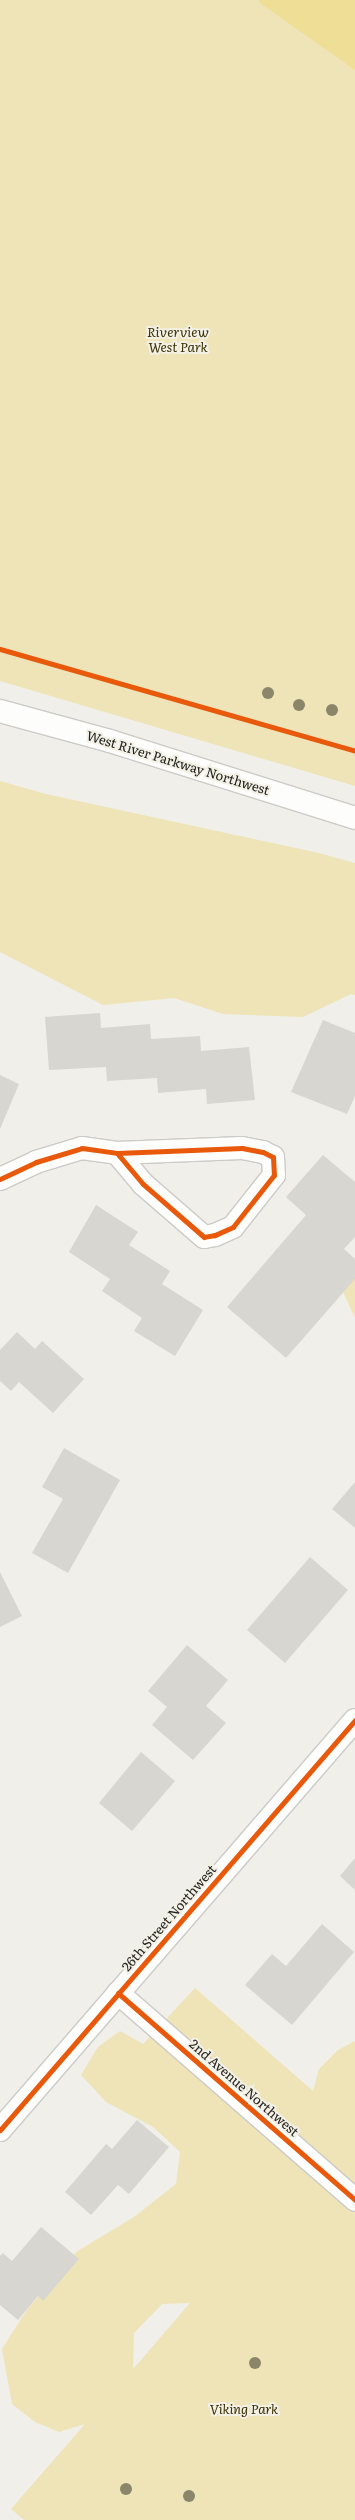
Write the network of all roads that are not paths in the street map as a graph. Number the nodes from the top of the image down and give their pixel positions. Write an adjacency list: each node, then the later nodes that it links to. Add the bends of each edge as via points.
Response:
1 (0, 711): 2 (street, West River Parkway Northwest, via 110,741)
2 (355, 818)
3 (117, 1153): 3 (street, via 143,1184 204,1237 232,1227 274,1175 273,1158 263,1152 242,1148); 4 (street, via 82,1148 63,1152)
4 (0, 1179)
5 (355, 1720): 6 (street, 26th Street Northwest)
6 (118, 1993): 7 (street, 26th Street Northwest); 8 (street, 2nd Avenue Northwest)
7 (0, 2130)
8 (355, 2200)

